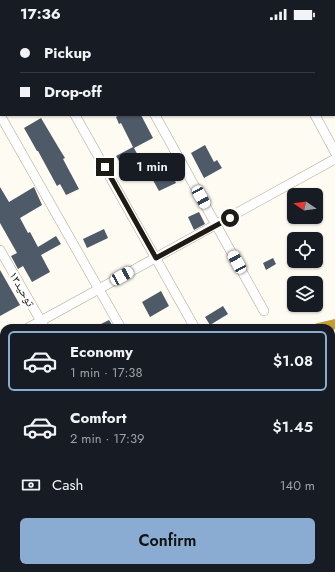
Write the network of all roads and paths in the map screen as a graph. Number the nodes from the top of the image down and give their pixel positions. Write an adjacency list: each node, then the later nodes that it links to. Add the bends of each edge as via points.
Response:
1 (1, 116): 10 (street)
2 (76, 116): 9 (street)
3 (156, 116): 7 (street)
4 (316, 116): 5 (street)
5 (335, 152)
6 (335, 159): 7 (street)
7 (217, 225): 9 (street); 11 (street)
8 (0, 250): 12 (street, توحید۱۳)
9 (156, 258): 10 (street); 14 (street)
10 (99, 289): 12 (street); 13 (street)
11 (264, 311)
12 (43, 324)
13 (119, 324)
14 (193, 324)

